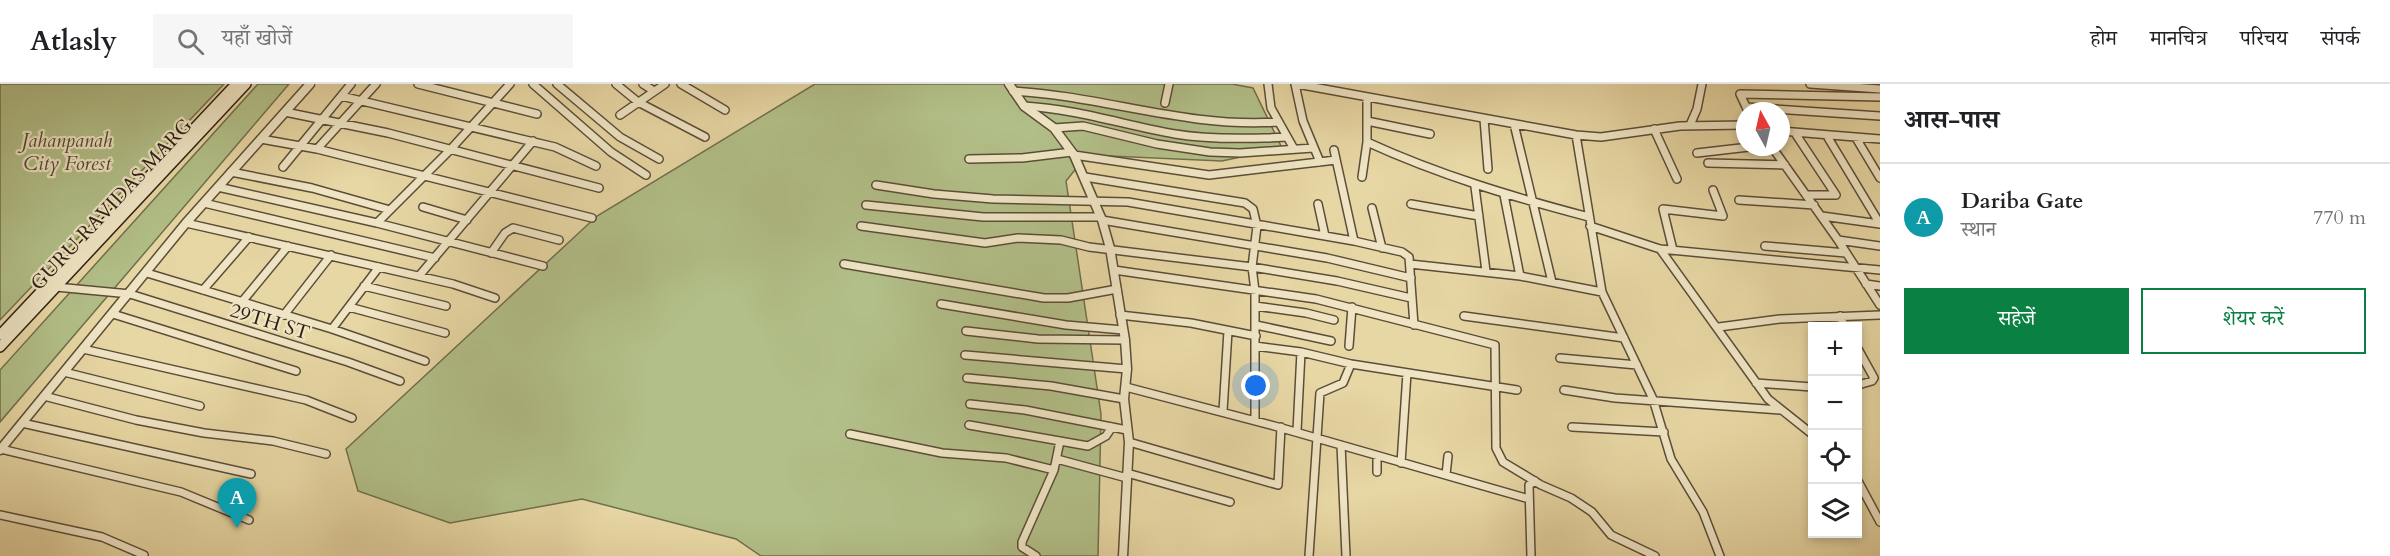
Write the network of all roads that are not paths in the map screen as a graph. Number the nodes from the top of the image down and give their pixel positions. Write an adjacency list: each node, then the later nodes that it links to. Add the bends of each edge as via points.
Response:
1 (236, 84): 184 (main road, GURU RAVIDAS MARG)
2 (246, 84): 153 (main road, GURU RAVIDAS MARG)
3 (310, 84): 33 (street)
4 (351, 84): 22 (street)
5 (376, 84): 25 (street)
6 (418, 84): 26 (street)
7 (510, 84): 26 (street)
8 (533, 84): 82 (street, via 611,152)
9 (557, 84): 70 (street, via 620,137)
10 (616, 84): 27 (street)
11 (643, 84): 21 (street)
12 (665, 84): 21 (street)
13 (681, 84): 31 (street)
14 (1169, 84): 29 (street)
15 (1268, 84): 40 (street)
16 (1296, 84): 23 (street); 61 (street)
17 (1702, 84): 45 (street)
18 (1810, 84): 20 (street)
19 (1011, 87): 30 (street); 40 (street, via 1212,122)
20 (1880, 88)
21 (654, 91): 27 (street)
22 (341, 96): 25 (street); 37 (street)
23 (1367, 97): 38 (street); 39 (street)
24 (1880, 97): 28 (street, via 1740,94)
25 (361, 101): 41 (street); 44 (street)
26 (492, 102): 34 (street); 44 (street)
27 (638, 102): 35 (street); 53 (street)
28 (1743, 102)
29 (1165, 103)
30 (1024, 106): 46 (street); 54 (street, via 1068,109 1227,140)
31 (725, 110)
32 (1790, 111): 36 (street)
33 (285, 112): 37 (street); 56 (street)
34 (537, 114)
35 (620, 115)
36 (1880, 116)
37 (323, 119): 41 (street); 60 (street)
38 (1484, 119): 42 (street); 79 (street)
39 (1367, 121): 50 (street); 59 (street)
40 (1277, 122): 54 (street)
41 (341, 123): 63 (street); 65 (street)
42 (1514, 124): 51 (street); 97 (street)
43 (1736, 125): 45 (street)
44 (470, 126): 58 (street); 65 (street)
45 (1690, 126): 47 (street)
46 (1054, 128): 64 (street, via 1083,126 1210,152); 67 (street)
47 (1654, 129): 51 (street, via 1612,136); 86 (street)
48 (1790, 132): 49 (street)
49 (1795, 133): 52 (street); 94 (street, via 1836,195)
50 (1430, 134)
51 (1576, 135): 108 (street)
52 (1827, 136): 55 (street); 114 (street)
53 (705, 137)
54 (1286, 137): 64 (street)
55 (1856, 138): 57 (street); 85 (street)
56 (261, 139): 60 (street); 80 (street)
57 (1880, 139)
58 (533, 141): 76 (street); 77 (street, via 574,154)
59 (1367, 142): 84 (street); 89 (street, via 1411,164)
60 (300, 145): 63 (street); 78 (street)
61 (1313, 148): 64 (street); 73 (street)
62 (1736, 148): 68 (street)
63 (317, 149): 81 (street)
64 (1294, 149)
65 (450, 150): 76 (street); 81 (street)
66 (1334, 150): 72 (street)
67 (1073, 153): 71 (street); 73 (street, via 1209,175); 83 (street)
68 (1697, 153)
69 (1778, 156): 75 (street)
70 (659, 159)
71 (969, 159)
72 (1336, 160): 73 (street); 122 (street)
73 (1320, 162)
74 (1708, 162): 75 (street)
75 (1785, 165): 94 (street)
76 (512, 166): 90 (street); 92 (street)
77 (596, 166)
78 (283, 167)
79 (1488, 169)
80 (231, 172): 88 (street); 105 (street, via 336,192)
81 (424, 176): 92 (street); 105 (street)
82 (646, 176)
83 (1085, 177): 95 (street); 116 (street, via 1245,203 1253,209)
84 (1362, 177)
85 (1880, 178)
86 (1677, 179)
87 (876, 185): 95 (street, via 971,198)
88 (218, 187): 98 (street); 113 (street)
89 (1475, 187): 93 (street); 106 (street)
90 (599, 188)
91 (1713, 190): 131 (street, via 1723,216 1663,210)
92 (489, 193): 109 (street); 111 (street)
93 (1504, 195): 97 (street); 147 (street)
94 (1806, 195): 102 (street)
95 (1093, 199): 110 (street); 116 (street)
96 (1739, 200): 102 (street)
97 (1531, 202): 108 (street); 149 (street)
98 (204, 203): 112 (street); 135 (street)
99 (1318, 204): 118 (street)
100 (1412, 204): 106 (street)
101 (866, 205): 110 (street, via 942,215)
102 (1814, 205): 107 (street)
103 (423, 207): 111 (street)
104 (1372, 208): 129 (street)
105 (390, 210): 113 (street)
106 (1479, 216): 144 (street)
107 (1822, 216): 114 (street); 121 (street)
108 (1589, 217): 117 (street)
109 (592, 218)
110 (1102, 219): 127 (street); 128 (street)
111 (467, 220): 123 (street)
112 (186, 223): 119 (street); 145 (street)
113 (377, 223): 123 (street)
114 (1880, 224)
115 (861, 226): 128 (street, via 985,243 1049,239)
116 (1257, 226): 118 (street); 127 (street)
117 (1590, 226): 130 (street); 157 (street)
118 (1325, 236): 122 (street)
119 (249, 237): 124 (street); 155 (street)
120 (559, 240): 132 (street, via 513,228)
121 (1838, 240): 126 (street); 133 (street)
122 (1354, 241): 129 (street)
123 (448, 242): 132 (street); 135 (street)
124 (288, 246): 134 (street); 161 (street)
125 (1765, 246): 133 (street)
126 (1880, 246)
127 (1254, 247): 140 (street); 148 (street, via 1327,258)
128 (1110, 248): 140 (street); 142 (street)
129 (1382, 248): 137 (street, via 1406,254)
130 (1660, 249): 131 (street); 178 (street)
131 (1673, 250): 141 (street)
132 (490, 253): 138 (street)
133 (1846, 253): 141 (street)
134 (331, 255): 139 (street); 169 (street)
135 (435, 258): 146 (street)
136 (844, 264): 154 (street, via 1044,298)
137 (1410, 264): 144 (street); 148 (street)
138 (543, 266)
139 (379, 267): 146 (street); 151 (street)
140 (1252, 267): 156 (street); 160 (street)
141 (1854, 267): 143 (street); 150 (street)
142 (1114, 270): 154 (street); 156 (street)
143 (1880, 270)
144 (1486, 271): 147 (street)
145 (147, 273): 155 (street); 158 (street)
146 (419, 276): 159 (street)
147 (1520, 276): 149 (street)
148 (1411, 278): 160 (street)
149 (1552, 282): 157 (street)
150 (1866, 284): 152 (street); 163 (street)
151 (364, 286): 164 (street); 166 (street)
152 (1880, 286)
153 (56, 287): 158 (street, 29TH ST); 191 (main road, GURU RAVIDAS MARG)
154 (1117, 289): 170 (street)
155 (203, 290): 161 (street)
156 (1255, 291): 165 (street); 167 (street)
157 (1602, 292): 186 (street)
158 (130, 294): 168 (street); 205 (street, 29TH ST)
159 (495, 298)
160 (1411, 298): 177 (street)
161 (241, 303): 169 (street)
162 (941, 304): 180 (street, via 1066,325)
163 (1880, 305)
164 (446, 306)
165 (1255, 306): 174 (street); 176 (street)
166 (349, 307): 179 (street); 183 (street)
167 (1352, 307): 177 (street); 190 (street)
168 (112, 314): 192 (street); 201 (street)
169 (284, 315): 179 (street)
170 (1120, 315): 180 (street); 182 (street)
171 (1880, 315): 173 (street)
172 (1464, 316): 186 (street)
173 (1840, 316): 175 (street); 178 (street)
174 (1334, 320)
175 (1843, 322)
176 (1256, 325): 185 (street); 188 (street)
177 (1414, 325): 208 (street, via 1495,345)
178 (1719, 327): 206 (street)
179 (332, 329): 197 (street)
180 (1123, 330): 187 (street)
181 (966, 331): 187 (street, via 1038,339)
182 (1227, 331): 185 (street); 219 (street)
183 (445, 333)
184 (0, 335)
185 (1256, 336): 189 (street)
186 (1624, 338): 199 (street)
187 (1125, 340): 200 (street)
188 (1331, 341)
189 (1255, 346): 193 (street); 221 (street)
190 (1349, 346)
191 (0, 347)
192 (83, 349): 202 (street); 220 (street, via 306,400)
193 (1301, 352): 198 (street); 228 (street)
194 (965, 355): 200 (street)
195 (1560, 358): 199 (street)
196 (1862, 358): 207 (street, via 1874,378)
197 (425, 361)
198 (1351, 364): 203 (street); 232 (street, via 1343,383 1320,393)
199 (1637, 365): 215 (street)
200 (1127, 369): 209 (street)
201 (296, 371)
202 (64, 372): 213 (street); 217 (street)
203 (1407, 373): 208 (street); 241 (street)
204 (967, 378): 214 (street, via 1051,386)
205 (400, 381)
206 (1756, 383): 210 (street); 218 (street)
207 (1862, 384)
208 (1494, 385): 211 (street); 247 (street, via 1497,453 1503,462)
209 (1126, 387): 214 (street); 219 (street)
210 (1808, 387)
211 (1517, 390)
212 (1564, 390): 215 (street)
213 (44, 396): 222 (street); 237 (street, via 204,434 273,441)
214 (1124, 399): 227 (street)
215 (1653, 399): 218 (street); 230 (street)
216 (970, 404): 224 (street)
217 (200, 406)
218 (1780, 410): 229 (street)
219 (1223, 411): 221 (street)
220 (352, 418)
221 (1255, 421): 225 (street)
222 (22, 423): 236 (street); 244 (street)
223 (969, 424): 233 (street)
224 (1112, 427): 227 (street); 233 (street, via 1093,444 1079,446)
225 (1281, 427): 228 (street); 234 (street, via 1278,485)
226 (1572, 427): 230 (street)
227 (1127, 430): 234 (street)
228 (1297, 431): 232 (street)
229 (1808, 431)
230 (1664, 432): 262 (street, via 1671,459 1703,512)
231 (850, 434): 242 (street, via 942,453 1006,458)
232 (1318, 438): 235 (street); 258 (street)
233 (1060, 441): 240 (street)
234 (1129, 442): 246 (street)
235 (1341, 445): 239 (street); 259 (street)
236 (0, 449): 253 (street, via 181,492)
237 (326, 454)
238 (1448, 456): 245 (street)
239 (1377, 457): 241 (street); 243 (street)
240 (1057, 459): 242 (street); 246 (street)
241 (1401, 463): 245 (street)
242 (1054, 470): 256 (street, via 1022,542 1026,551)
243 (1377, 472)
244 (252, 474)
245 (1446, 475): 249 (street)
246 (1127, 476): 250 (street); 257 (street)
247 (1535, 481): 249 (street, via 1529,485); 261 (street, via 1592,512 1611,535)
248 (1858, 484): 251 (street)
249 (1529, 499): 260 (street)
250 (1230, 502)
251 (1877, 510): 254 (street)
252 (0, 515): 255 (street, via 102,537)
253 (249, 520)
254 (1880, 522)
255 (144, 555)
256 (1036, 556)
257 (1123, 556)
258 (1309, 556)
259 (1346, 556)
260 (1531, 556)
261 (1654, 556)
262 (1720, 556)

